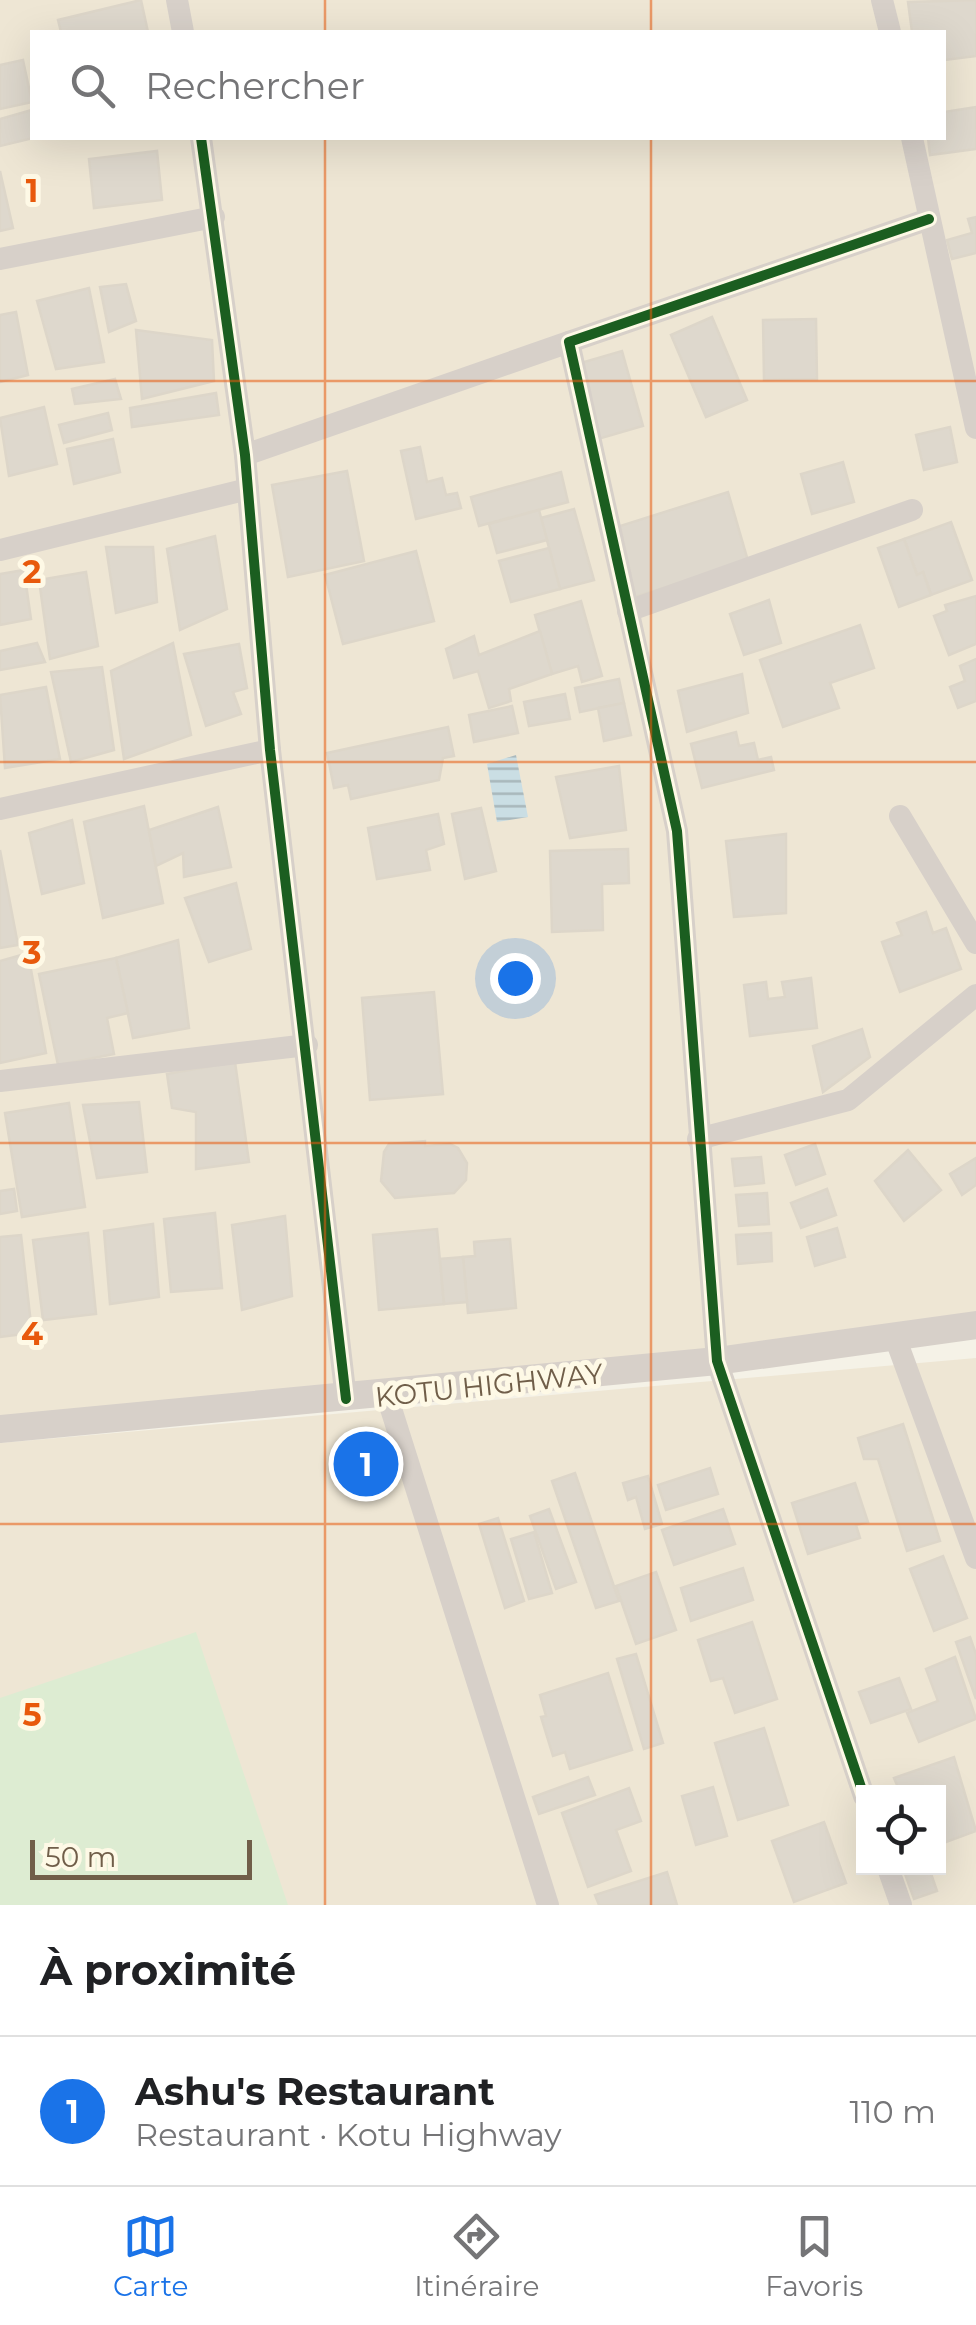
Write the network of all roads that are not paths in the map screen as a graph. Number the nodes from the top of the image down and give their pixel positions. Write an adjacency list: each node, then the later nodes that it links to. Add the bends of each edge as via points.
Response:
1 (178, 0): 3 (street)
2 (882, 0): 4 (street)
3 (183, 30)
4 (890, 30)
5 (201, 140): 7 (street)
6 (912, 140): 8 (street)
7 (214, 217): 9 (street); 12 (street)
8 (929, 220): 10 (street); 11 (street)
9 (0, 260)
10 (569, 342): 12 (street); 16 (street)
11 (976, 428)
12 (246, 455): 13 (street)
13 (248, 489): 15 (street); 17 (street)
14 (912, 510): 16 (street)
15 (0, 550)
16 (628, 611): 24 (street, via 677,830)
17 (270, 750): 18 (street); 22 (street)
18 (0, 809)
19 (900, 816): 20 (street)
20 (976, 942)
21 (976, 995): 24 (street, via 848,1100)
22 (307, 1044): 23 (street); 29 (street)
23 (0, 1081)
24 (698, 1139): 27 (street)
25 (976, 1324): 26 (street, KOTU HIGHWAY)
26 (894, 1337): 27 (street, KOTU HIGHWAY); 31 (street)
27 (717, 1361): 28 (street, KOTU HIGHWAY); 32 (street)
28 (387, 1396): 29 (street, KOTU HIGHWAY); 34 (street)
29 (346, 1399): 30 (street, KOTU HIGHWAY)
30 (0, 1429)
31 (976, 1558)
32 (860, 1785)
33 (890, 1875): 35 (street)
34 (548, 1905)
35 (901, 1905)

